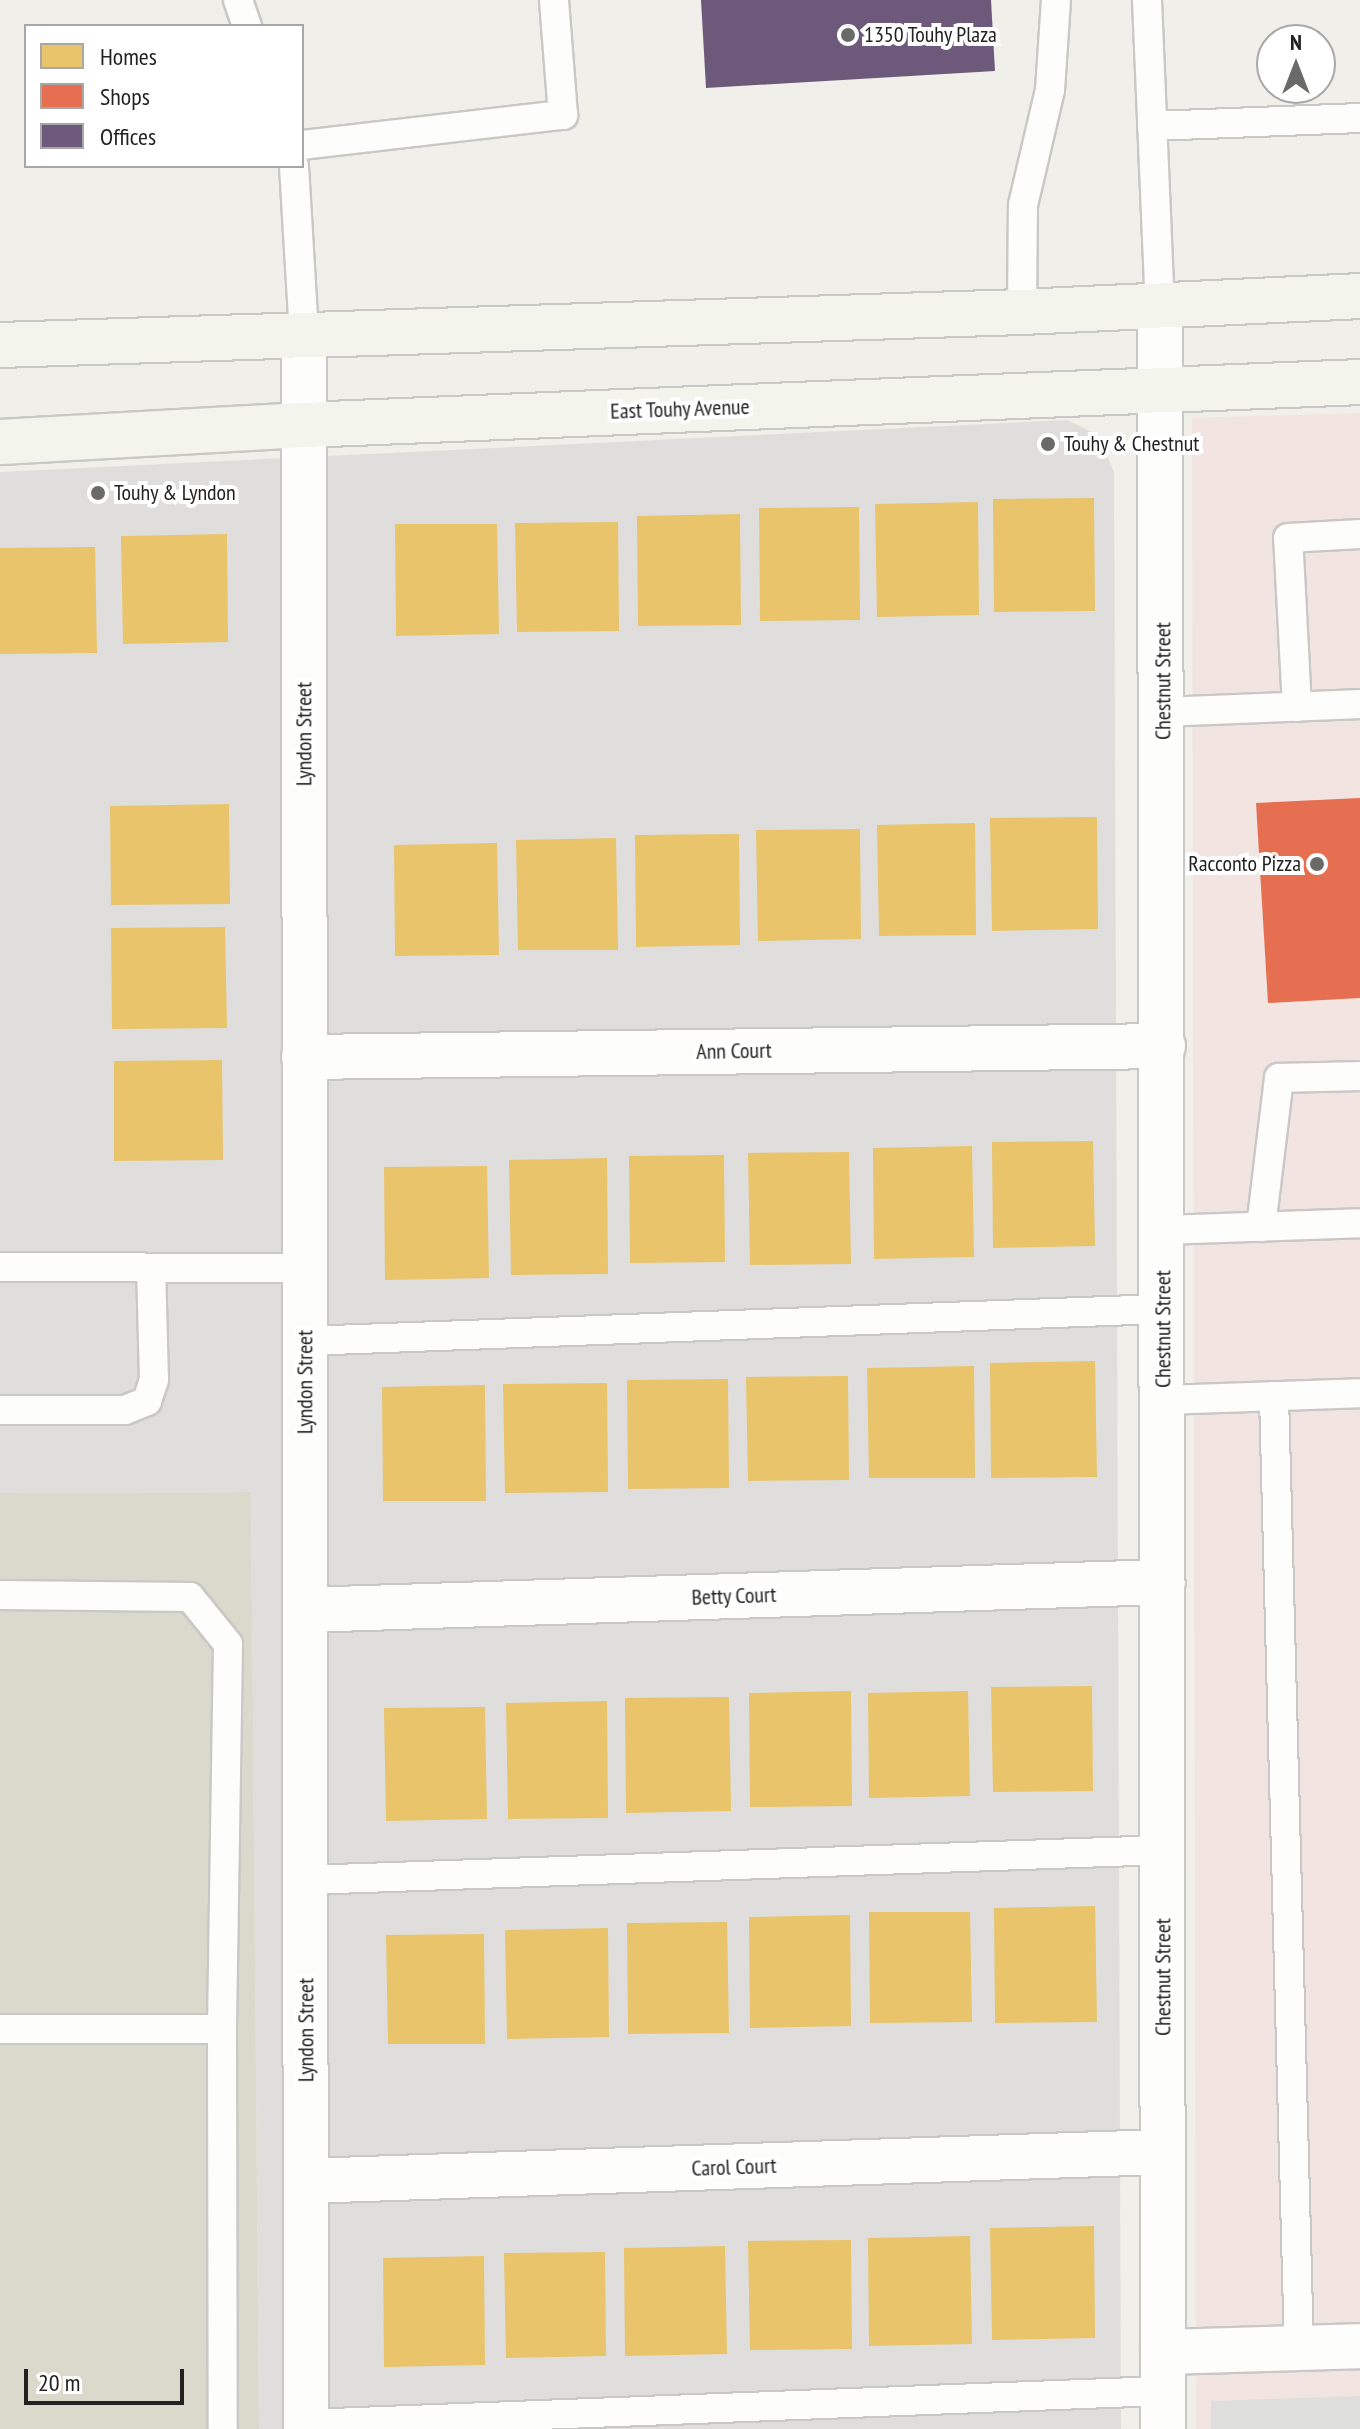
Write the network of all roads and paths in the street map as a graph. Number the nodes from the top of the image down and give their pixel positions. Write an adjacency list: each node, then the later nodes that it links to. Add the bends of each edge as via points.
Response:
1 (238, 0): 5 (lane)
2 (554, 0): 8 (lane, via 563,115)
3 (1056, 0): 12 (lane, via 1050,90 1023,205)
4 (1147, 0): 7 (lane)
5 (246, 24)
6 (1360, 118): 7 (lane)
7 (1152, 126): 11 (lane)
8 (304, 145)
9 (294, 168): 13 (lane)
10 (1360, 296): 11 (main road)
11 (1160, 307): 12 (main road); 16 (street, Chestnut Street)
12 (1022, 312): 13 (main road)
13 (304, 336): 14 (main road); 17 (street, Lyndon Street)
14 (0, 345)
15 (1360, 382): 16 (main road, East Touhy Avenue)
16 (1162, 390): 17 (main road, East Touhy Avenue); 22 (street, Chestnut Street)
17 (304, 425): 18 (main road, East Touhy Avenue); 24 (street, Lyndon Street)
18 (0, 442)
19 (1360, 534): 21 (lane, via 1288,538)
20 (1360, 704): 21 (lane)
21 (1297, 707): 22 (lane)
22 (1163, 712): 23 (street, Chestnut Street)
23 (1163, 1046): 24 (street, Ann Court); 28 (street, Chestnut Street)
24 (304, 1057): 31 (street, Lyndon Street)
25 (1360, 1076): 27 (lane, via 1279,1078)
26 (1360, 1223): 27 (lane)
27 (1261, 1227): 28 (lane)
28 (1163, 1230): 32 (street, Chestnut Street)
29 (0, 1267): 30 (lane)
30 (151, 1268): 31 (lane); 37 (lane, via 154,1380 147,1401 125,1410)
31 (304, 1268): 33 (street, Lyndon Street)
32 (1163, 1309): 33 (lane); 36 (street, Chestnut Street)
33 (305, 1341): 40 (street, Lyndon Street)
34 (1360, 1393): 35 (lane)
35 (1274, 1396): 36 (lane); 48 (lane)
36 (1163, 1400): 38 (street, Chestnut Street)
37 (0, 1410)
38 (1163, 1582): 40 (street, Betty Court); 41 (street, Chestnut Street)
39 (0, 1595): 44 (lane, via 190,1597 228,1644)
40 (305, 1610): 42 (street, Lyndon Street)
41 (1163, 1850): 42 (lane); 45 (street, Chestnut Street)
42 (306, 1880): 46 (street, Lyndon Street)
43 (0, 2029): 44 (lane)
44 (222, 2029): 51 (lane)
45 (1163, 2152): 46 (street, Carol Court); 49 (street, Chestnut Street)
46 (306, 2181): 50 (street, Lyndon Street)
47 (1360, 2346): 48 (street)
48 (1299, 2350): 49 (street)
49 (1163, 2391): 50 (lane)
50 (306, 2426)
51 (223, 2429)

